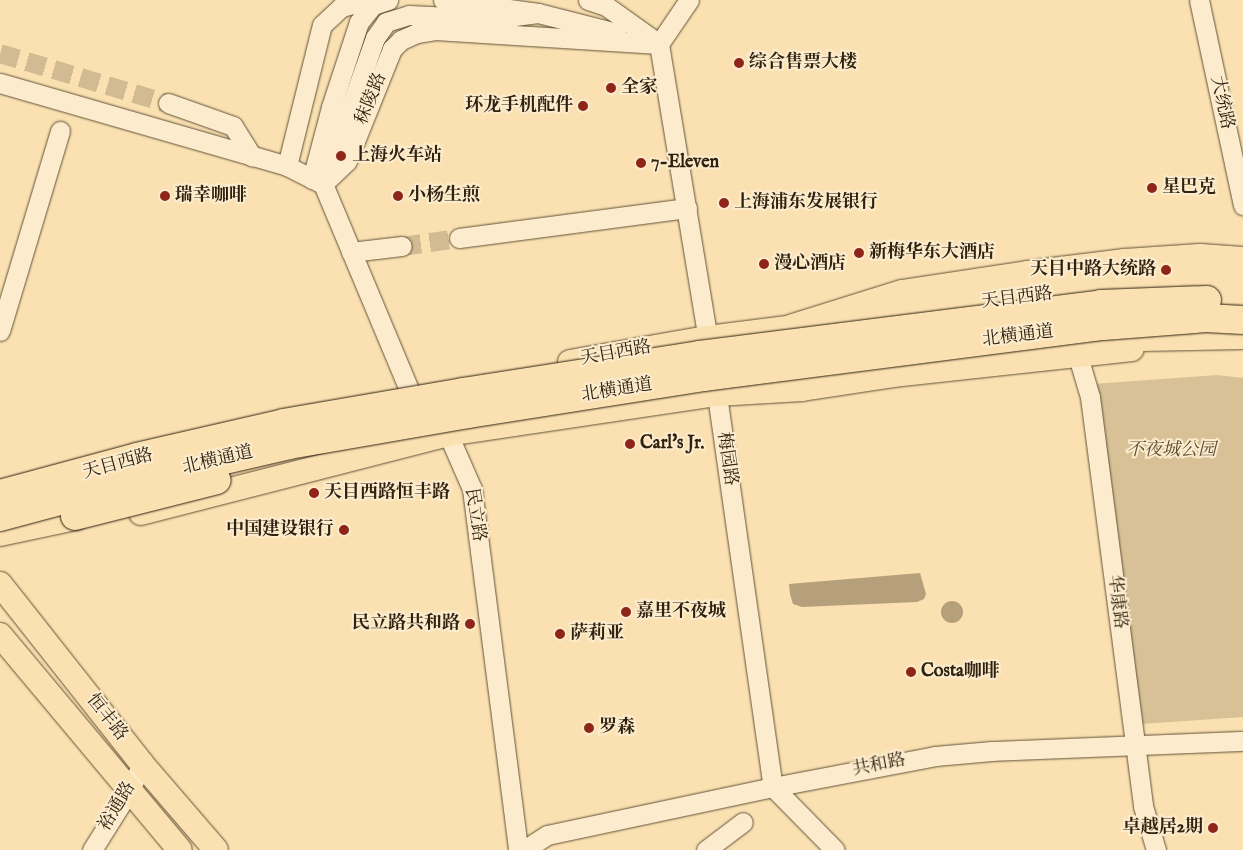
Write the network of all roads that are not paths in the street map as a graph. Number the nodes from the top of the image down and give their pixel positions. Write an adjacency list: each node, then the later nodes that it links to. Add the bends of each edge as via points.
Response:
1 (369, 0): 13 (street, via 341,7 322,25)
2 (388, 0): 14 (street, via 373,5 358,22 331,107)
3 (443, 0): 7 (street)
4 (588, 0): 8 (street, via 606,6)
5 (688, 0): 8 (street)
6 (1199, 0): 15 (street, 大统路)
7 (538, 13): 8 (street); 14 (street, via 492,19 408,15 386,22 375,38)
8 (659, 44): 14 (street, 秣陵路, via 435,30 417,33 401,40 392,49 347,160); 16 (street, 梅园路)
9 (0, 83): 12 (street)
10 (168, 103): 12 (street, via 233,126)
11 (60, 131): 27 (street)
12 (252, 156): 13 (street)
13 (287, 166): 14 (street)
14 (318, 182): 19 (street, 民立路)
15 (1243, 205)
16 (687, 208): 17 (street); 30 (street, 梅园路)
17 (459, 238)
18 (402, 246): 19 (street)
19 (351, 252): 33 (street, 民立路)
20 (1243, 261): 26 (highway, via 1200,258 1125,263 902,294)
21 (1243, 283): 26 (main road, 天目西路, via 1191,282 1045,295)
22 (1243, 299): 23 (highway)
23 (1208, 300): 24 (highway, 北横通道); 37 (highway, 北横通道, bridge, via 1092,305 700,355 464,392 284,423 137,457)
24 (1243, 303)
25 (1243, 320): 29 (highway, 北横通道, bridge, via 1197,319)
26 (794, 328): 30 (main road, 天目西路)
27 (0, 331)
28 (1243, 334): 29 (highway, bridge, via 1106,339)
29 (1026, 336): 35 (highway, 北横通道, bridge, via 703,377)
30 (708, 338): 33 (main road, 天目西路); 34 (street, 梅园路)
31 (1243, 347): 32 (main road, via 1208,344)
32 (1077, 353): 34 (main road, via 802,389); 43 (street, 华康路, via 1090,397)
33 (409, 390): 36 (street, 民立路); 37 (main road, 天目西路)
34 (717, 394): 36 (main road); 45 (street, 梅园路)
35 (530, 404): 38 (highway, 北横通道, bridge, via 288,445); 39 (highway, bridge)
36 (448, 434): 39 (main road, via 407,430 71,509); 51 (street, 民立路, via 472,489)
37 (0, 495)
38 (0, 517)
39 (0, 533)
40 (0, 584): 44 (main road, 恒丰路)
41 (0, 635): 46 (main road, 恒丰路)
42 (1243, 741): 43 (street, 共和路)
43 (1134, 745): 45 (street, 共和路, via 964,753); 55 (street, 华康路, via 1147,830)
44 (142, 764): 46 (street, 裕通路); 50 (main road, 恒丰路)
45 (773, 787): 52 (street, 共和路, via 547,835); 54 (street)
46 (129, 791): 48 (street, 裕通路); 49 (main road, 恒丰路)
47 (743, 822): 53 (street)
48 (92, 850)
49 (180, 850)
50 (216, 850)
51 (518, 850)
52 (524, 850)
53 (706, 850)
54 (835, 850)
55 (1156, 850)

